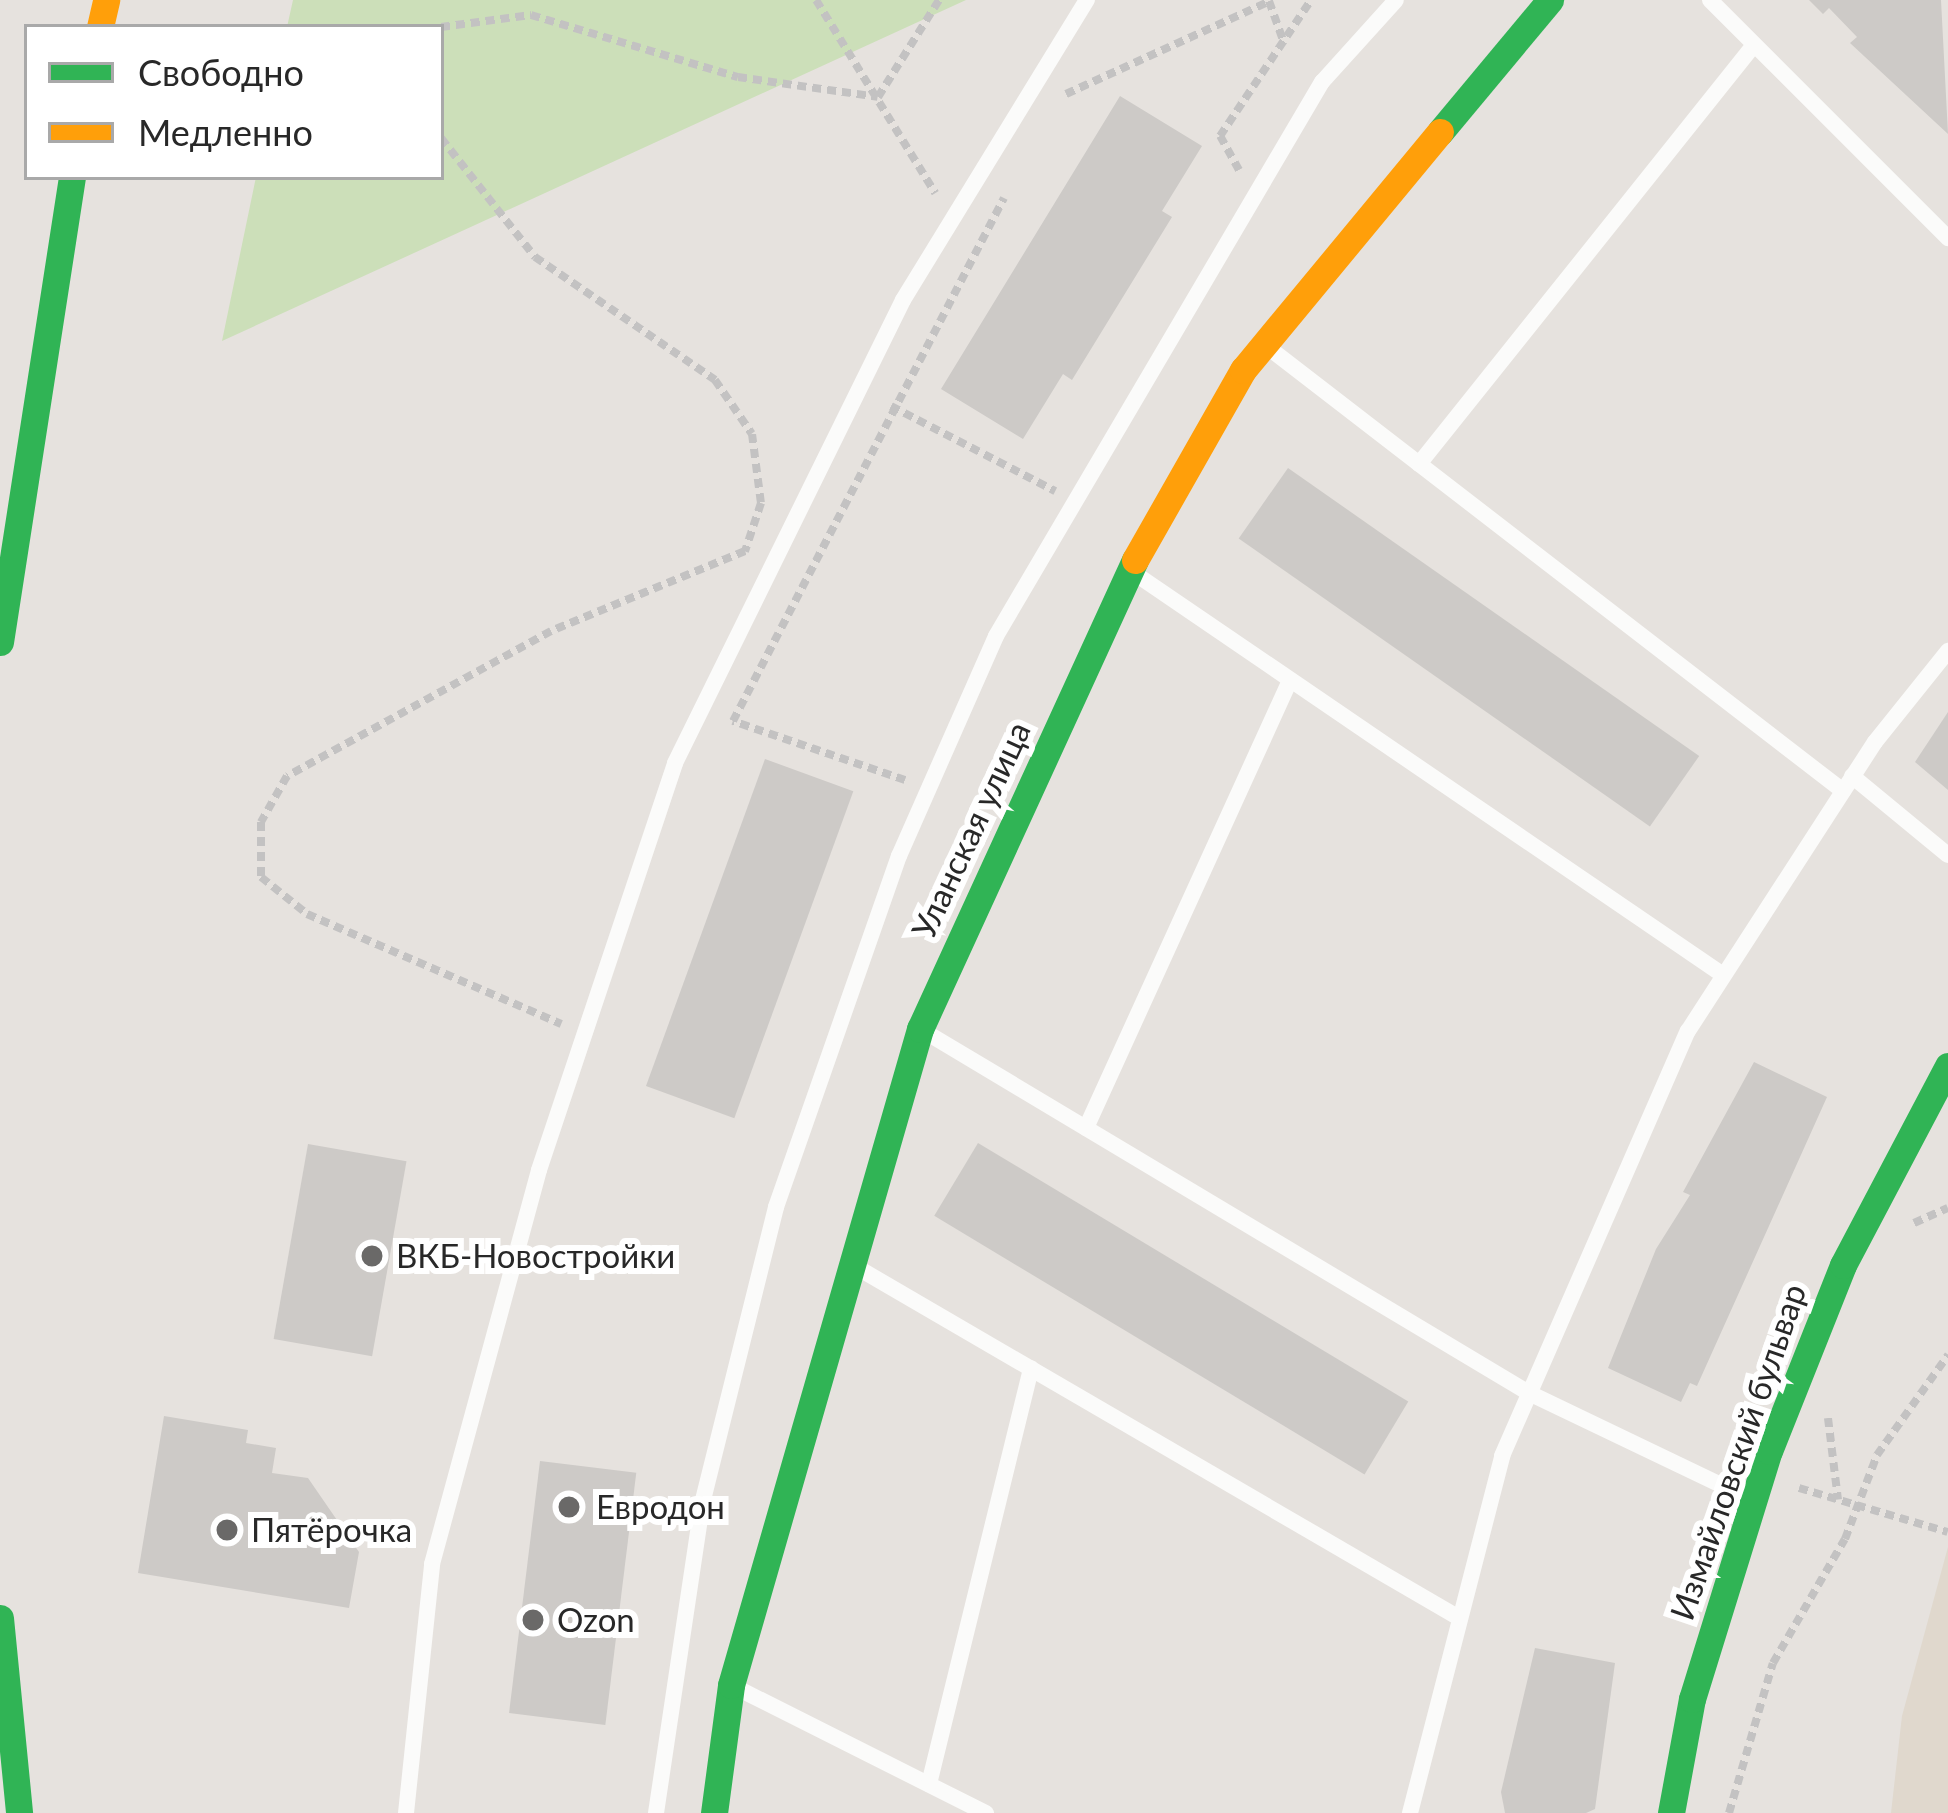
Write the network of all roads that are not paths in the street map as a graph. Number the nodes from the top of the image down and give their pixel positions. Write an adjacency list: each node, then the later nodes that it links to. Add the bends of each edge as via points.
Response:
1 (1087, 0): 29 (lane, via 951,220 675,763 583,1034 433,1564)
2 (1396, 0): 30 (lane, via 1322,82 996,636 928,789 776,1207 703,1500)
3 (1550, 0): 8 (street, Уланская улица)
4 (1710, 0): 5 (lane)
5 (1754, 45): 7 (lane); 9 (lane)
6 (72, 180): 11 (street)
7 (1948, 238)
8 (1264, 344): 9 (lane); 10 (street, Уланская улица)
9 (1419, 464): 14 (lane)
10 (1129, 570): 13 (lane); 17 (street, Уланская улица)
11 (0, 642)
12 (1948, 650): 14 (lane)
13 (1290, 680): 16 (lane); 19 (lane)
14 (1847, 784): 15 (lane); 16 (lane)
15 (1948, 855)
16 (1723, 976): 22 (lane, via 1688,1030)
17 (920, 1029): 19 (lane); 20 (street, Уланская улица)
18 (1948, 1066): 23 (street, Измайловский бульвар, via 1843,1264)
19 (1086, 1128): 22 (lane)
20 (852, 1264): 21 (lane); 26 (street, Уланская улица)
21 (1031, 1368): 25 (lane); 27 (lane)
22 (1529, 1393): 23 (lane); 25 (lane)
23 (1760, 1490): 34 (street, Измайловский бульвар, via 1692,1700)
24 (0, 1618): 28 (street)
25 (1459, 1618): 33 (lane)
26 (731, 1685): 27 (lane); 31 (street, Уланская улица)
27 (928, 1784): 32 (lane)
28 (19, 1813)
29 (406, 1813)
30 (656, 1813)
31 (714, 1813)
32 (986, 1813)
33 (1410, 1813)
34 (1671, 1813)

